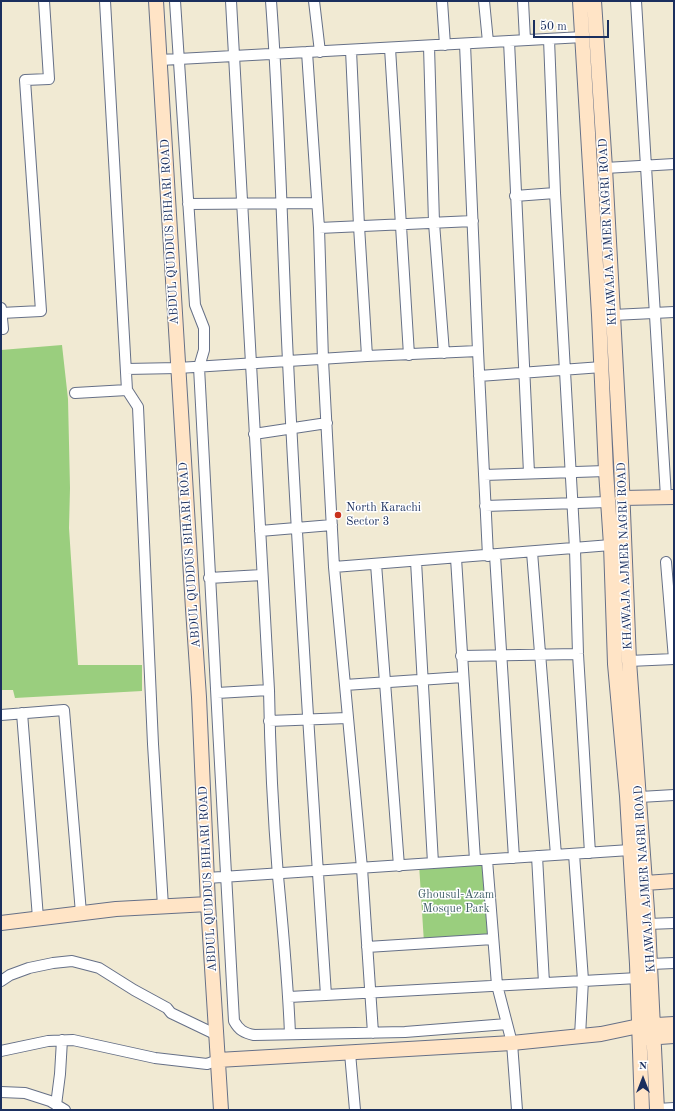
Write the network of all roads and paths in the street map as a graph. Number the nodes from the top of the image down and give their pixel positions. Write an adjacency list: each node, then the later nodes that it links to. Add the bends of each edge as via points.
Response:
1 (44, 1): 46 (street, via 49,79 25,80 41,311)
2 (105, 1): 60 (street)
3 (156, 1): 29 (main road, ABDUL QUDDUS BIHARI ROAD)
4 (175, 1): 28 (street)
5 (231, 1): 27 (street)
6 (271, 1): 26 (street)
7 (314, 1): 25 (street)
8 (442, 1): 20 (street)
9 (484, 1): 18 (street)
10 (523, 1): 16 (street)
11 (580, 1): 14 (main road, KHAWAJA AJMER NAGRI ROAD)
12 (594, 1): 32 (main road, KHAWAJA AJMER NAGRI ROAD)
13 (636, 1): 31 (street)
14 (583, 37): 15 (street); 58 (main road, KHAWAJA AJMER NAGRI ROAD)
15 (548, 39): 16 (street); 33 (street)
16 (525, 40): 17 (street)
17 (509, 41): 18 (street); 34 (street)
18 (488, 42): 19 (street)
19 (466, 44): 20 (street); 39 (street)
20 (445, 45): 21 (street)
21 (429, 46): 22 (street); 40 (street)
22 (390, 48): 23 (street); 41 (street)
23 (351, 50): 25 (street); 42 (street)
24 (307, 52): 25 (street); 26 (street); 35 (street)
25 (320, 52)
26 (275, 54): 27 (street); 37 (street)
27 (235, 56): 28 (street); 38 (street)
28 (180, 59): 29 (street); 36 (street)
29 (160, 60): 59 (main road, ABDUL QUDDUS BIHARI ROAD)
30 (674, 164): 31 (street)
31 (646, 165): 32 (street); 47 (street)
32 (605, 168): 48 (main road, KHAWAJA AJMER NAGRI ROAD)
33 (555, 193): 34 (street); 61 (street)
34 (515, 196): 62 (street)
35 (317, 203): 37 (street); 43 (street)
36 (188, 204): 38 (street); 57 (street, via 195,304 204,328 204,350)
37 (281, 204): 38 (street); 55 (street)
38 (242, 205): 56 (street)
39 (473, 221): 40 (street); 50 (street)
40 (434, 223): 41 (street); 51 (street)
41 (400, 224): 42 (street); 52 (street)
42 (359, 226): 43 (street); 53 (street)
43 (319, 228): 54 (street)
44 (1, 306): 46 (street)
45 (674, 312): 47 (street)
46 (2, 313): 49 (street)
47 (655, 313): 48 (street); 74 (street)
48 (613, 315): 66 (main road, KHAWAJA AJMER NAGRI ROAD)
49 (3, 330)
50 (478, 351): 51 (street); 63 (street)
51 (444, 353): 52 (street)
52 (409, 355): 53 (street)
53 (367, 356): 54 (street)
54 (324, 360): 55 (street); 67 (street)
55 (288, 362): 56 (street); 68 (street)
56 (251, 364): 57 (street); 69 (street)
57 (199, 367): 59 (street); 93 (street)
58 (602, 367): 61 (street); 66 (main road, KHAWAJA AJMER NAGRI ROAD)
59 (178, 368): 60 (street); 127 (main road, ABDUL QUDDUS BIHARI ROAD, via 199,697)
60 (126, 369): 64 (street)
61 (565, 369): 62 (street); 71 (street)
62 (525, 372): 63 (street); 72 (street)
63 (479, 376): 73 (street)
64 (127, 390): 65 (street); 131 (street, via 138,407 152,736)
65 (76, 393)
66 (611, 403): 70 (main road, KHAWAJA AJMER NAGRI ROAD); 75 (main road, KHAWAJA AJMER NAGRI ROAD, via 622,462)
67 (326, 423): 68 (street); 79 (street)
68 (292, 429): 69 (street); 80 (street)
69 (254, 434): 81 (street)
70 (606, 471): 71 (street); 76 (main road, KHAWAJA AJMER NAGRI ROAD)
71 (571, 472): 72 (street); 77 (street)
72 (530, 473): 73 (street)
73 (484, 474): 78 (street)
74 (670, 497): 75 (main road)
75 (622, 498): 92 (main road, KHAWAJA AJMER NAGRI ROAD)
76 (608, 502): 77 (street); 82 (main road, KHAWAJA AJMER NAGRI ROAD)
77 (572, 503): 78 (street); 83 (street)
78 (485, 506): 85 (street)
79 (332, 525): 80 (street); 90 (street)
80 (298, 528): 81 (street); 109 (street)
81 (260, 531): 91 (street)
82 (611, 545): 83 (street); 92 (main road, KHAWAJA AJMER NAGRI ROAD)
83 (575, 549): 84 (street); 94 (street)
84 (532, 552): 85 (street); 96 (street)
85 (492, 555): 86 (street); 95 (street)
86 (456, 558): 87 (street); 97 (street)
87 (416, 561): 89 (street); 101 (street)
88 (666, 562): 98 (street)
89 (376, 564): 90 (street); 102 (street)
90 (334, 567): 103 (street)
91 (262, 575): 93 (street); 104 (street)
92 (619, 576): 99 (main road, KHAWAJA AJMER NAGRI ROAD); 113 (main road, KHAWAJA AJMER NAGRI ROAD, via 616,664)
93 (209, 578): 105 (street)
94 (578, 654): 96 (street); 114 (street)
95 (501, 655): 96 (street); 97 (street); 118 (street)
96 (540, 655): 116 (street)
97 (461, 656): 100 (street)
98 (674, 659): 99 (street)
99 (629, 661): 112 (main road, KHAWAJA AJMER NAGRI ROAD)
100 (463, 677): 101 (street); 119 (street)
101 (423, 680): 102 (street); 121 (street)
102 (385, 682): 103 (street); 122 (street)
103 (345, 685): 108 (street)
104 (269, 690): 105 (street); 110 (street)
105 (217, 693): 126 (street)
106 (22, 713): 107 (street); 132 (street, via 64,710); 133 (street)
107 (1, 714)
108 (347, 718): 109 (street); 123 (street)
109 (308, 720): 110 (street); 124 (street)
110 (269, 721): 125 (street)
111 (674, 794): 112 (street)
112 (640, 797): 129 (main road, KHAWAJA AJMER NAGRI ROAD)
113 (630, 850): 114 (street); 141 (main road, KHAWAJA AJMER NAGRI ROAD)
114 (590, 853): 115 (street)
115 (574, 854): 116 (street); 142 (street)
116 (556, 855): 117 (street)
117 (537, 856): 118 (street); 144 (street)
118 (514, 858): 120 (street)
119 (474, 860): 120 (street); 121 (street)
120 (487, 860): 137 (street)
121 (433, 863): 122 (street)
122 (399, 866): 123 (street)
123 (362, 868): 124 (street); 138 (street)
124 (318, 871): 125 (street); 147 (street)
125 (278, 874): 126 (street); 148 (street)
126 (227, 877): 127 (street); 153 (street, via 234,1021 245,1033)
127 (207, 878): 130 (main road, ABDUL QUDDUS BIHARI ROAD)
128 (674, 881): 129 (main road)
129 (645, 883): 136 (main road, KHAWAJA AJMER NAGRI ROAD)
130 (208, 904): 131 (main road); 154 (main road, ABDUL QUDDUS BIHARI ROAD)
131 (163, 906): 132 (main road)
132 (81, 913): 133 (main road)
133 (38, 918): 135 (main road)
134 (674, 922): 136 (street)
135 (1, 923)
136 (648, 924): 140 (main road, KHAWAJA AJMER NAGRI ROAD)
137 (493, 939): 138 (street); 145 (street)
138 (367, 947): 146 (street)
139 (674, 963): 140 (street)
140 (651, 964): 151 (main road, KHAWAJA AJMER NAGRI ROAD)
141 (638, 978): 142 (street); 151 (main road, KHAWAJA AJMER NAGRI ROAD)
142 (583, 980): 144 (street); 155 (street)
143 (1, 981): 154 (street, via 29,968 72,961 98,968 167,1008 171,1013)
144 (544, 983): 145 (street)
145 (497, 985): 146 (street); 149 (street)
146 (370, 993): 147 (street); 152 (street)
147 (326, 995): 148 (street)
148 (289, 998): 153 (street)
149 (507, 1024): 152 (street); 158 (street)
150 (674, 1024): 151 (main road)
151 (646, 1032): 155 (main road); 156 (main road); 169 (main road, KHAWAJA AJMER NAGRI ROAD); 170 (main road, KHAWAJA AJMER NAGRI ROAD)
152 (373, 1033): 153 (street)
153 (290, 1034)
154 (217, 1035): 161 (main road, ABDUL QUDDUS BIHARI ROAD)
155 (580, 1036): 158 (main road)
156 (674, 1036)
157 (62, 1040): 159 (street); 161 (street, via 73,1040 156,1058 207,1064); 163 (street)
158 (512, 1043): 160 (main road); 168 (street)
159 (1, 1051)
160 (350, 1053): 161 (main road); 167 (street)
161 (218, 1060): 166 (main road, ABDUL QUDDUS BIHARI ROAD)
162 (1, 1092): 163 (street, via 25,1093)
163 (56, 1105): 165 (street)
164 (674, 1108): 170 (street)
165 (66, 1110)
166 (221, 1110)
167 (354, 1110)
168 (517, 1110)
169 (640, 1110)
170 (657, 1110)

